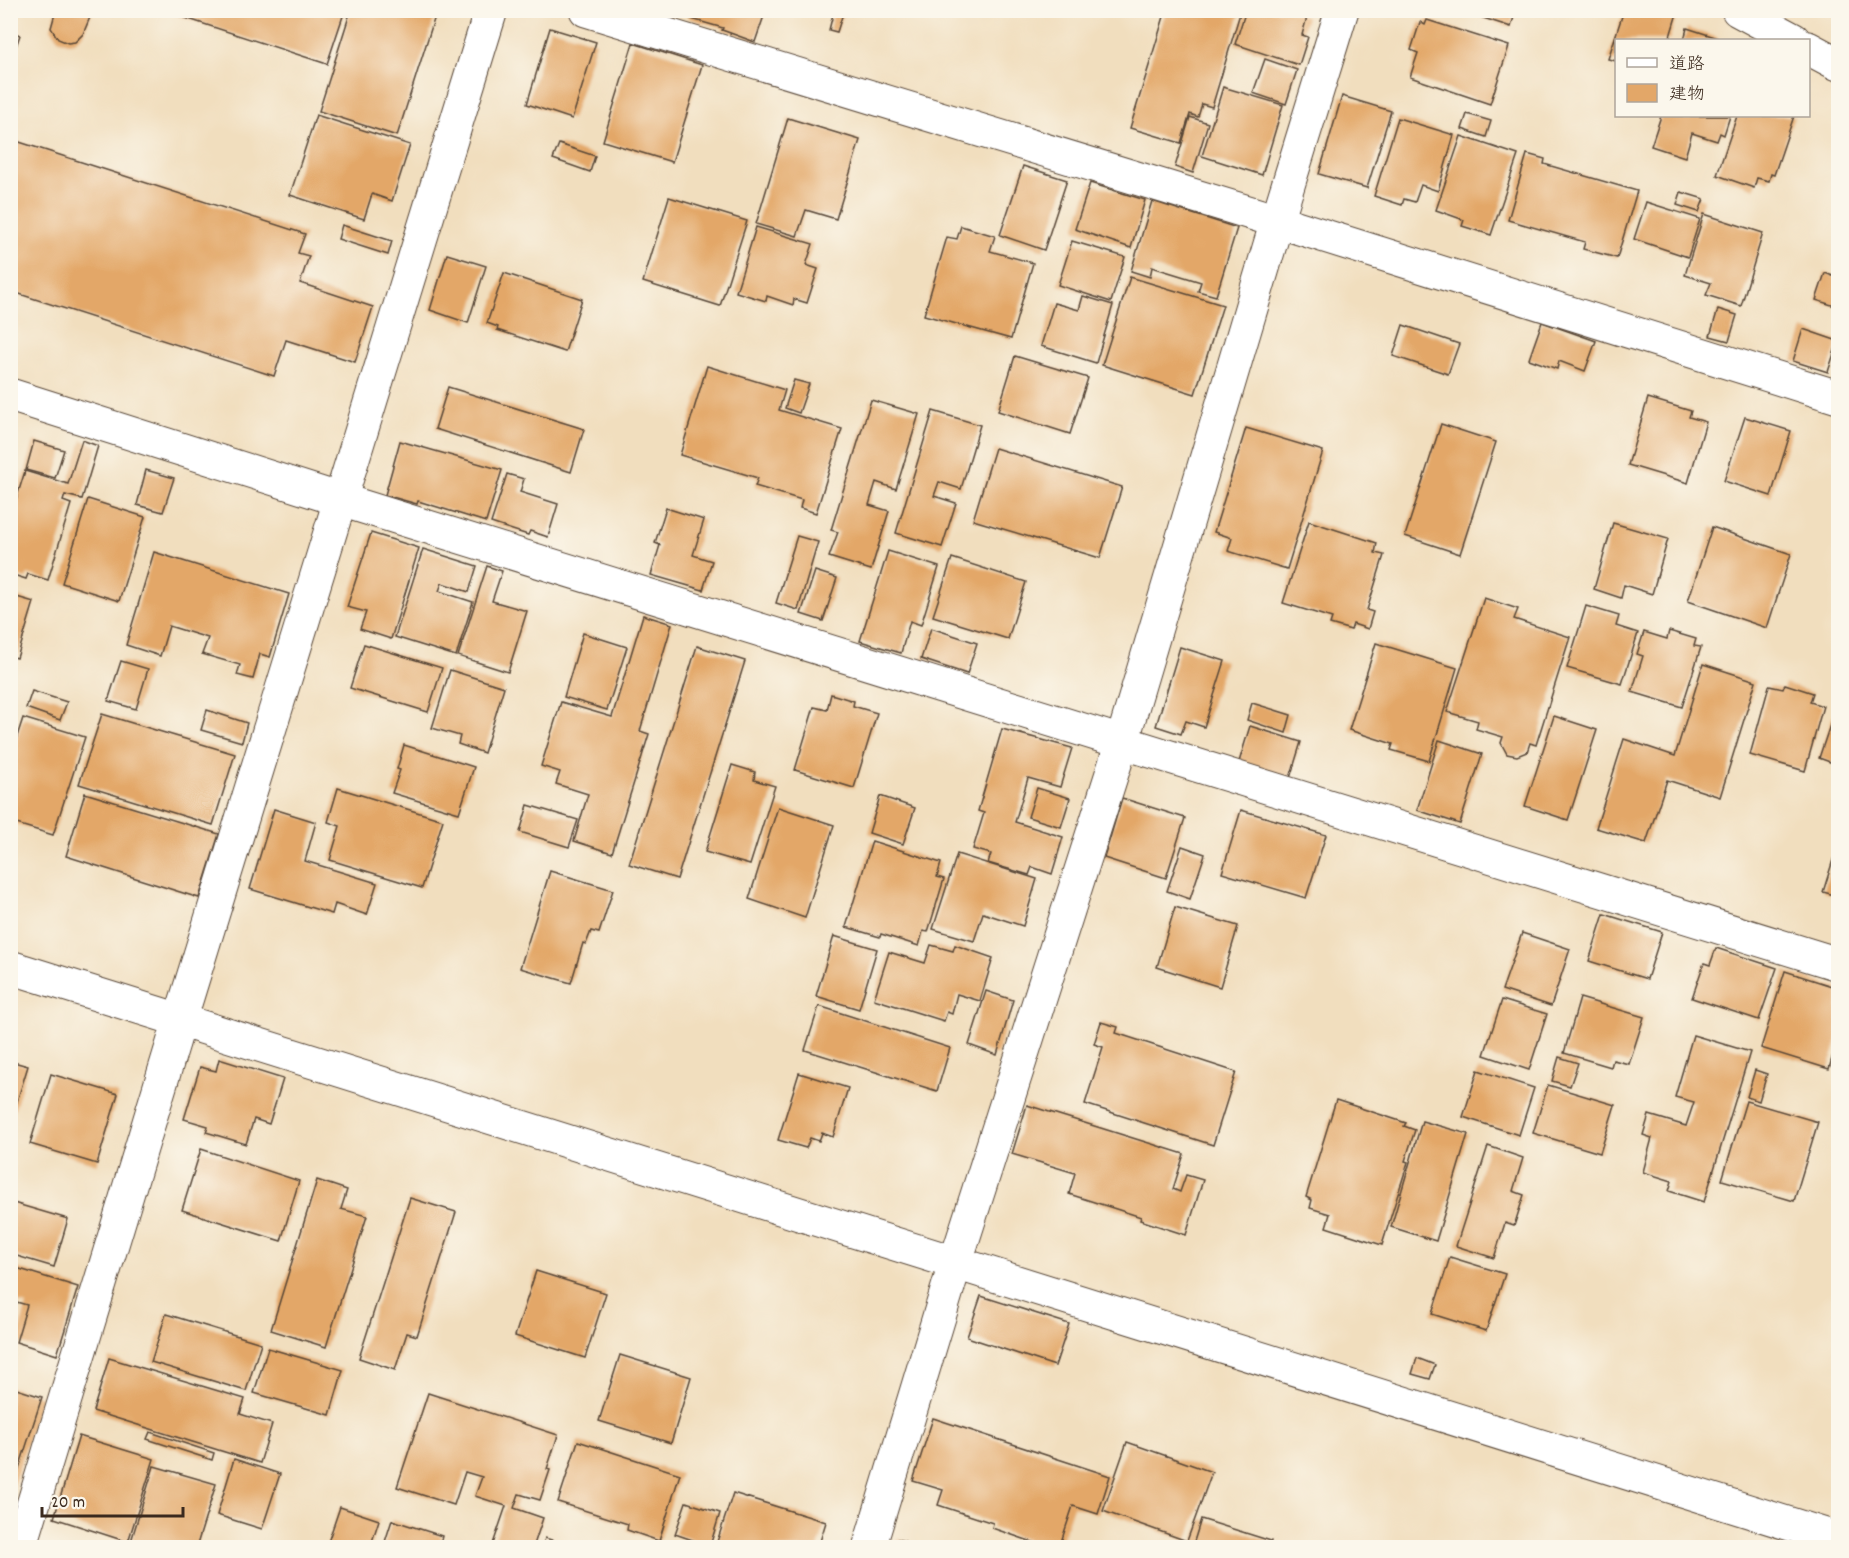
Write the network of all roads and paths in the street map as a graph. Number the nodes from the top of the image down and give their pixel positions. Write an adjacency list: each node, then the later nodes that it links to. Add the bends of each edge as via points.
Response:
1 (491, 10): 11 (street)
2 (586, 10): 8 (street)
3 (1342, 10): 8 (street)
4 (1738, 10): 5 (street)
5 (1792, 39)
6 (1810, 49): 7 (street)
7 (1839, 64)
8 (1277, 221): 10 (street); 12 (street)
9 (10, 395): 11 (street)
10 (1839, 397)
11 (341, 500): 12 (street); 15 (street)
12 (1122, 741): 13 (street); 16 (street)
13 (1839, 964)
14 (10, 967): 15 (street)
15 (180, 1020): 16 (street); 20 (street)
16 (956, 1261): 17 (street); 21 (street)
17 (1839, 1539)
18 (10, 1546): 19 (street)
19 (15, 1548)
20 (20, 1548)
21 (869, 1548)

